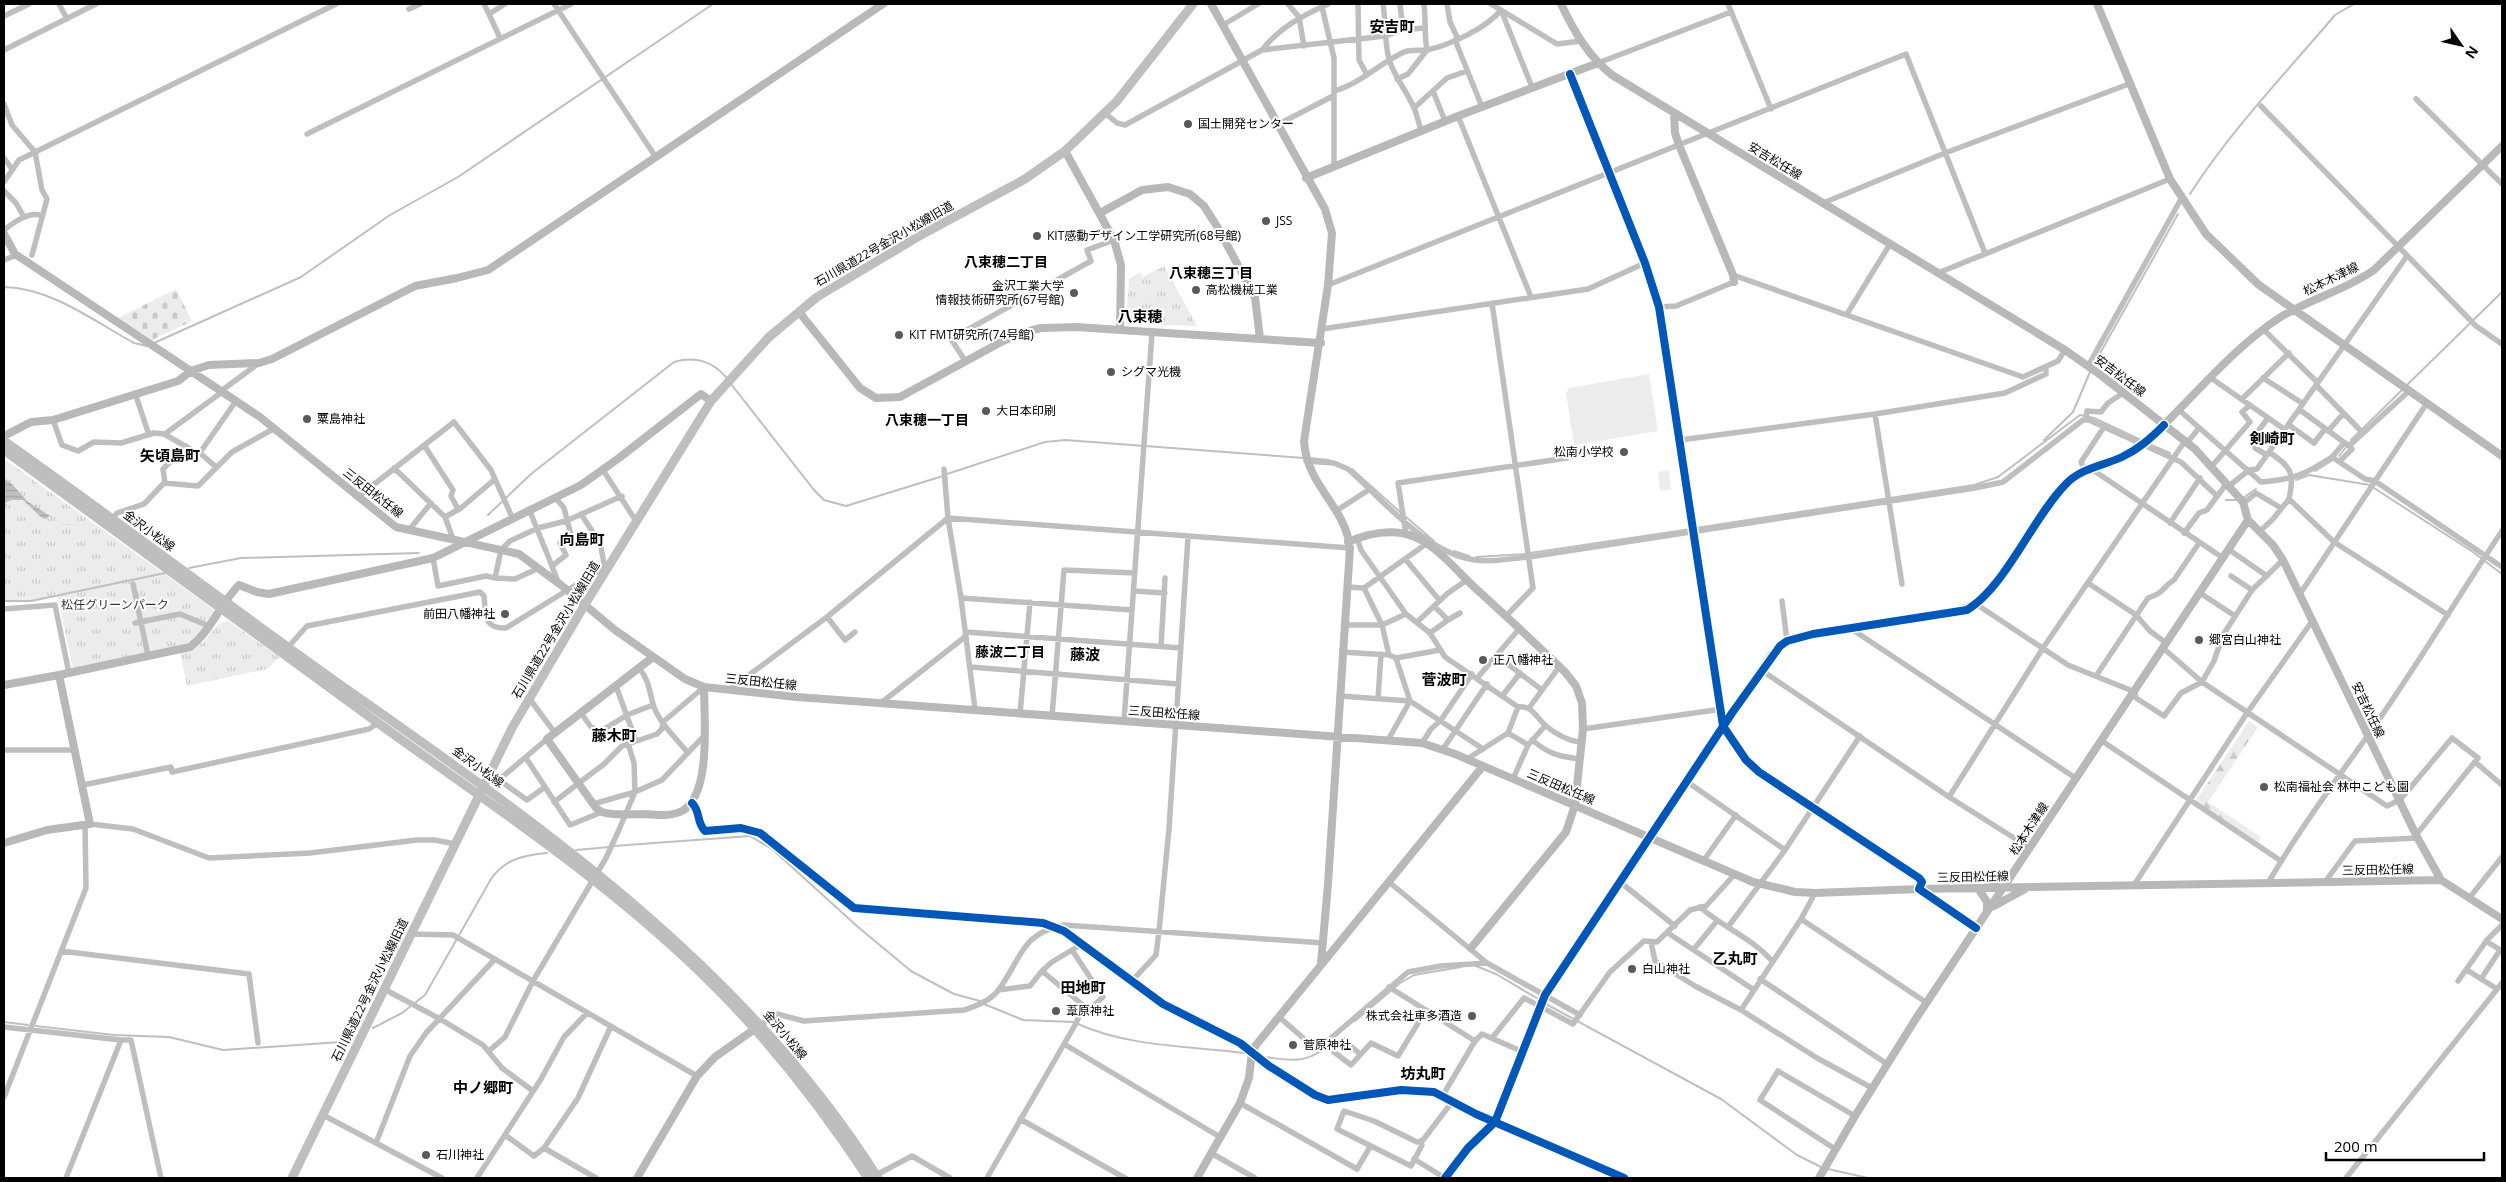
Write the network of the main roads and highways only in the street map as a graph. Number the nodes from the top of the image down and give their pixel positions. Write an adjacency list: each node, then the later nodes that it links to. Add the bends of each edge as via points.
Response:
1 (1193, 4): 5 (main road, 石川県道22号金沢小松線旧道, via 1105,113 1065,151 1025,179 844,280 769,337 729,379 711,401 605,569 529,698)
2 (4, 440): 4 (main road, 金沢小松線)
3 (4, 450): 4 (main road, 金沢小松線)
4 (223, 605): 5 (main road, 金沢小松線, via 289,646); 6 (main road, 金沢小松線, via 378,723)
5 (483, 785): 6 (main road, 石川県道22号金沢小松線旧道); 7 (main road, 金沢小松線)
6 (479, 794): 7 (main road, 金沢小松線); 9 (main road, 石川県道22号金沢小松線旧道)
7 (595, 877): 8 (main road, 金沢小松線, via 685,947 758,1027 859,1147)
8 (874, 1177)
9 (292, 1178)

